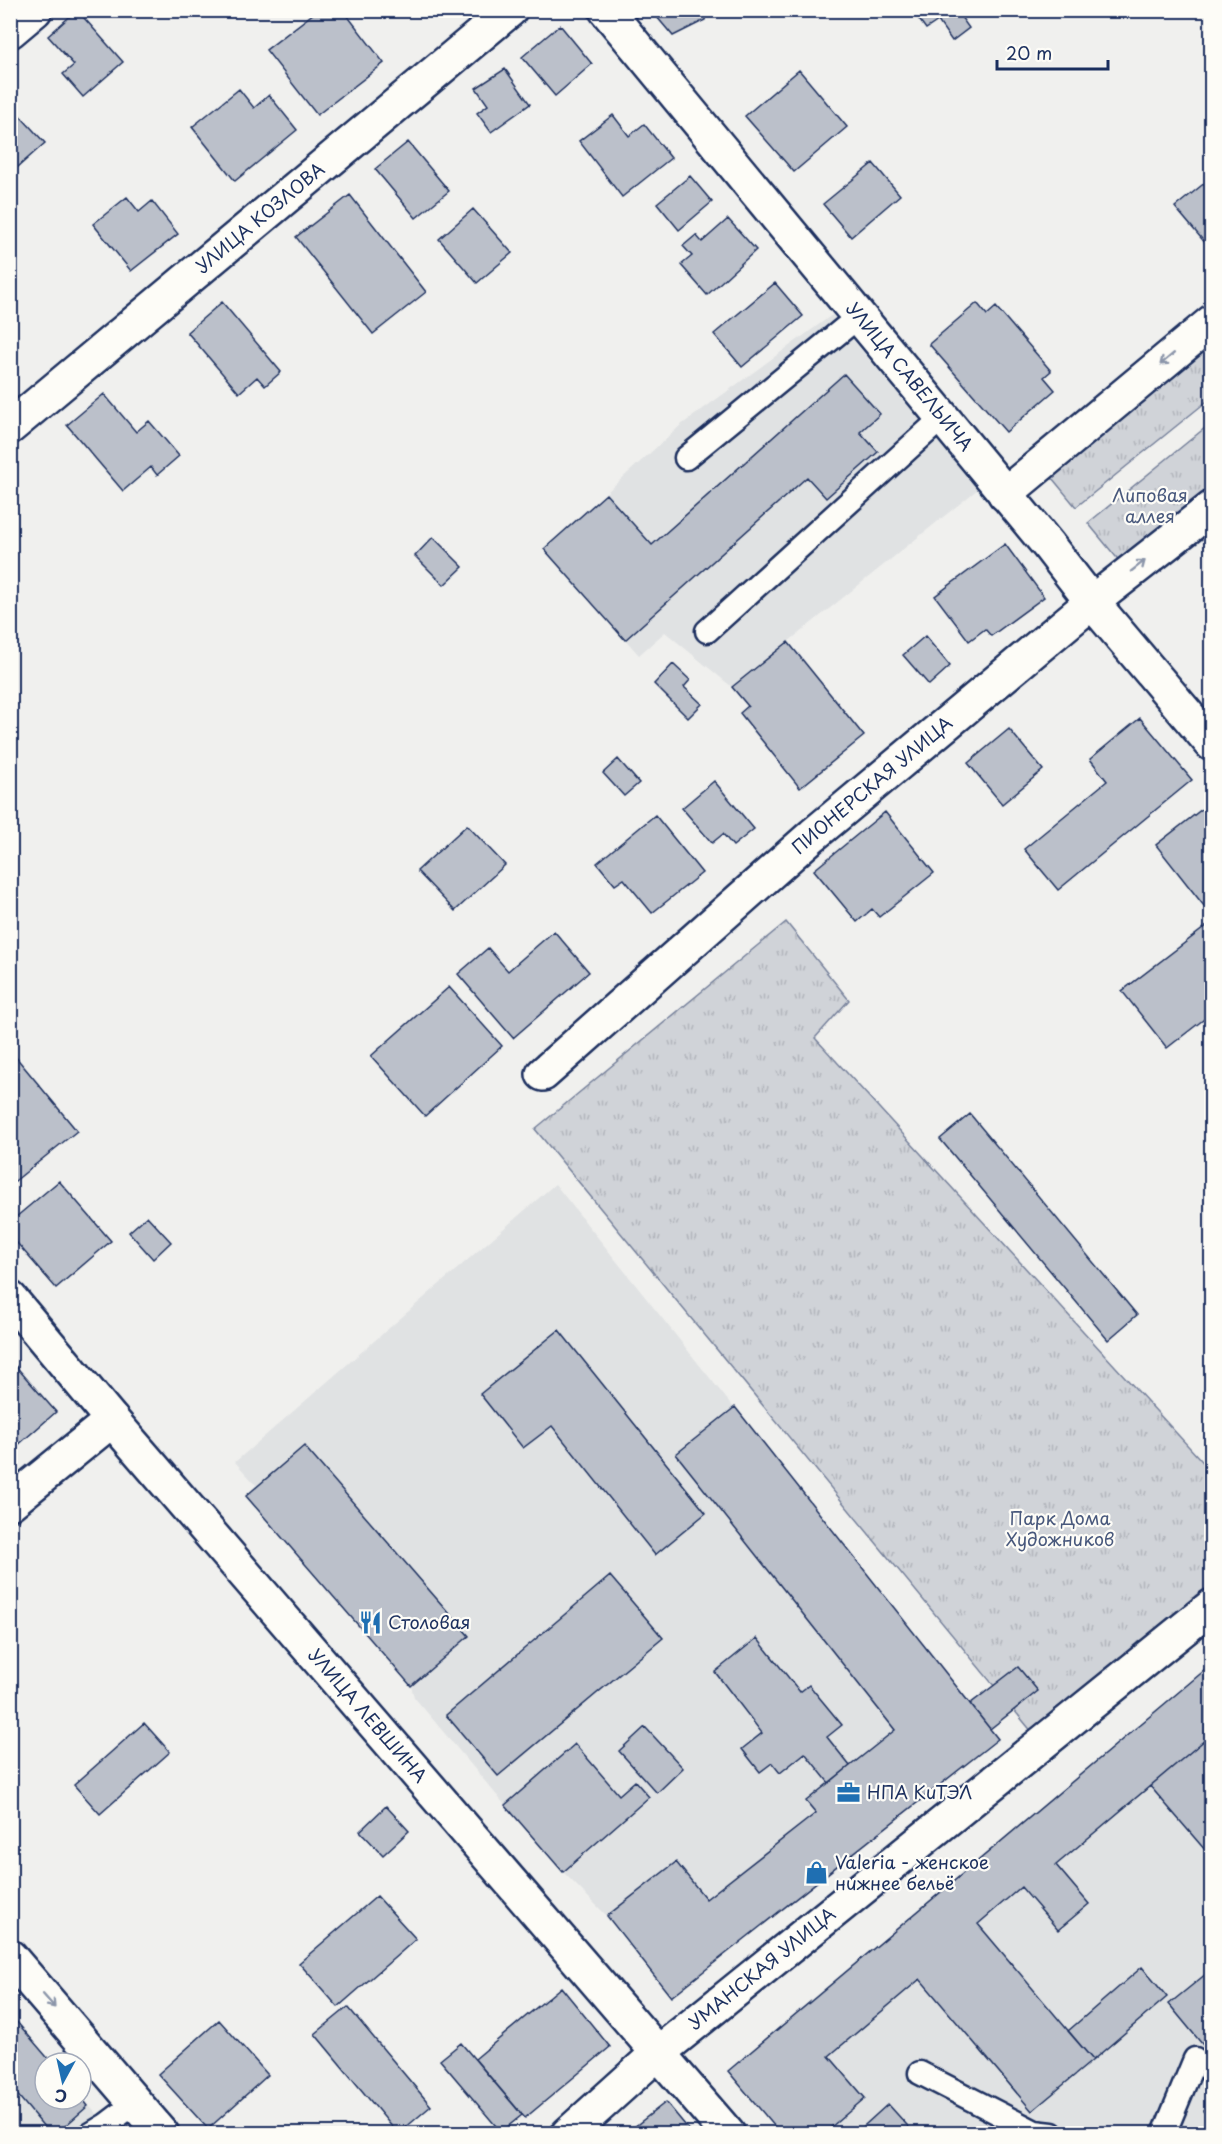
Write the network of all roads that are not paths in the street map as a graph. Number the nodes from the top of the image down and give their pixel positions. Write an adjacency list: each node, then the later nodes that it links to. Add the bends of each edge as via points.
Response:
1 (35, 10): 4 (street)
2 (510, 10): 8 (street, УЛИЦА КОЗЛОВА)
3 (606, 10): 5 (street, УЛИЦА САВЕЛЬИЧА)
4 (10, 31)
5 (858, 317): 7 (street, УЛИЦА САВЕЛЬИЧА); 9 (lane)
6 (1212, 322): 10 (street, one-way to 10)
7 (942, 418): 10 (street, УЛИЦА САВЕЛЬИЧА); 13 (lane)
8 (10, 427)
9 (686, 458)
10 (1005, 494): 12 (street, УЛИЦА САВЕЛЬИЧА)
11 (1212, 508): 12 (street, ПИОНЕРСКАЯ УЛИЦА, one-way to 11)
12 (1092, 602): 14 (street, УЛИЦА САВЕЛЬИЧА); 15 (street, ПИОНЕРСКАЯ УЛИЦА, via 813,835)
13 (707, 632)
14 (1212, 744)
15 (543, 1074)
16 (10, 1298): 17 (street, УЛИЦА ЛЕВШИНА)
17 (112, 1420): 18 (street); 21 (street, УЛИЦА ЛЕВШИНА)
18 (10, 1503)
19 (1212, 1606): 21 (street, УМАНСКАЯ УЛИЦА)
20 (10, 1957): 24 (street, one-way to 24)
21 (658, 2053): 27 (street, УМАНСКАЯ УЛИЦА); 28 (street, УЛИЦА ЛЕВШИНА)
22 (1195, 2059): 30 (lane)
23 (920, 2073): 29 (lane, via 1035,2132)
24 (135, 2103): 25 (lane); 26 (street)
25 (91, 2133)
26 (162, 2133)
27 (568, 2133)
28 (728, 2133)
29 (1052, 2133)
30 (1164, 2133)

